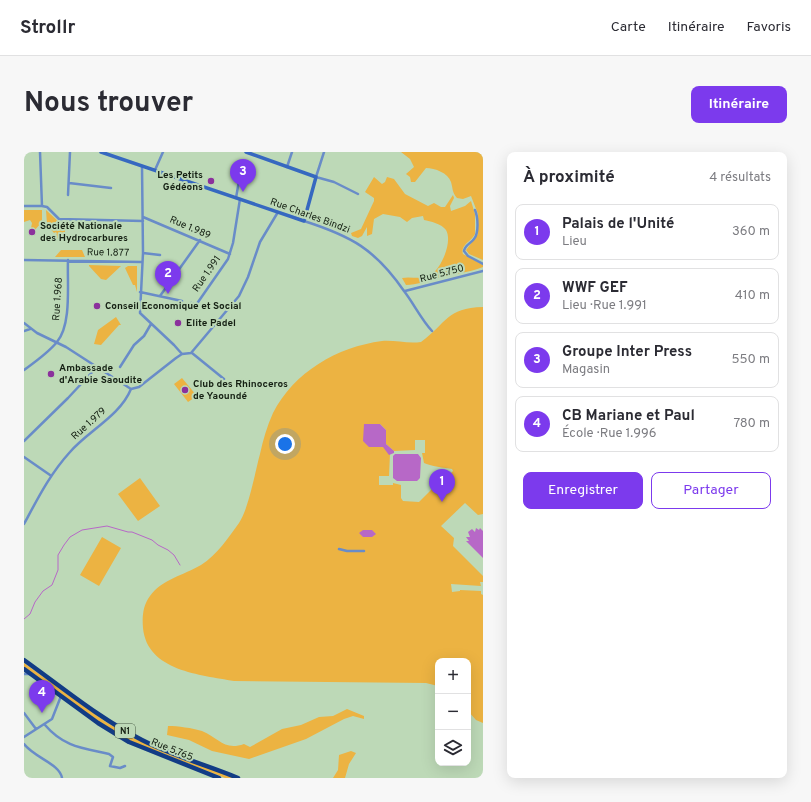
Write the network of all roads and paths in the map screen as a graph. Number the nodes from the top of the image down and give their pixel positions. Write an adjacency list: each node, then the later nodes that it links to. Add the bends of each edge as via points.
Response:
1 (40, 152): 21 (street)
2 (70, 152): 15 (street)
3 (101, 152): 8 (street, Rue Charles Bindzi)
4 (163, 152): 10 (street)
5 (246, 152): 9 (street)
6 (292, 152): 9 (street)
7 (324, 152): 14 (street)
8 (142, 166): 10 (street, Rue Charles Bindzi); 24 (street)
9 (286, 168): 14 (street)
10 (155, 171): 19 (street, Rue Charles Bindzi)
11 (249, 171): 12 (street)
12 (240, 175): 13 (street); 19 (street, Rue 1.991)
13 (233, 176)
14 (316, 177): 17 (street, via 334,182); 25 (street)
15 (69, 184): 16 (street); 18 (street)
16 (111, 188)
17 (358, 194)
18 (68, 195)
19 (238, 199): 23 (street, Rue Charles Bindzi); 28 (street, Rue 1.991)
20 (24, 206): 21 (street)
21 (42, 206): 24 (street, via 47,207 62,220)
22 (475, 210): 33 (street, Rue 5.750, via 476,235 464,251)
23 (278, 212): 25 (street, Rue Charles Bindzi); 46 (street, via 260,242 239,296)
24 (143, 219): 26 (street, Rue 1.989); 27 (street, Rue 1.877)
25 (304, 221): 36 (street, Rue Charles Bindzi, via 356,241 380,261)
26 (200, 240): 28 (street, Rue 1.989); 37 (street)
27 (143, 253): 29 (street); 32 (street, Rue 1.877)
28 (230, 254): 39 (street, Rue 1.991, via 196,305)
29 (160, 255)
30 (24, 260): 31 (street, Rue 1.877)
31 (68, 260): 32 (street, Rue 1.877); 45 (street, Rue 1.968, via 66,314 63,332)
32 (142, 262): 35 (street)
33 (483, 264)
34 (483, 271): 36 (street, Rue 5.750)
35 (140, 292): 37 (street); 41 (street, via 140,313)
36 (405, 292): 44 (street, Rue Charles Bindzi)
37 (160, 296): 38 (street)
38 (182, 301)
39 (190, 303)
40 (24, 323): 42 (street)
41 (151, 324): 47 (street); 48 (street)
42 (30, 328): 43 (street); 45 (street)
43 (24, 331)
44 (432, 331)
45 (57, 342): 49 (street); 50 (street, Rue 1.968)
46 (192, 353): 47 (street); 51 (street)
47 (182, 354): 52 (street, Rue 1.979, via 139,387)
48 (120, 367)
49 (96, 368): 52 (street); 53 (street)
50 (24, 370)
51 (224, 378)
52 (131, 389): 55 (street, Rue 1.979, via 122,403 70,451)
53 (24, 441)
54 (24, 457): 55 (street)
55 (50, 475): 56 (street, Rue 1.979)
56 (24, 524)
57 (339, 548): 58 (street)
58 (364, 551)
59 (24, 660): 72 (highway, N1, via 102,717 132,735)
60 (24, 669): 62 (highway, N1)
61 (24, 674): 62 (street)
62 (30, 674): 63 (highway, N1)
63 (61, 696): 65 (street, via 53,716); 71 (highway, Rue 5.765 / N1, via 129,742)
64 (24, 713): 66 (street)
65 (45, 725): 66 (street); 69 (street, via 69,745 109,754 113,756 110,766)
66 (36, 729): 67 (street)
67 (24, 737)
68 (24, 744): 70 (street, via 39,758 57,767)
69 (125, 766)
70 (62, 778)
71 (219, 778)
72 (238, 778)

